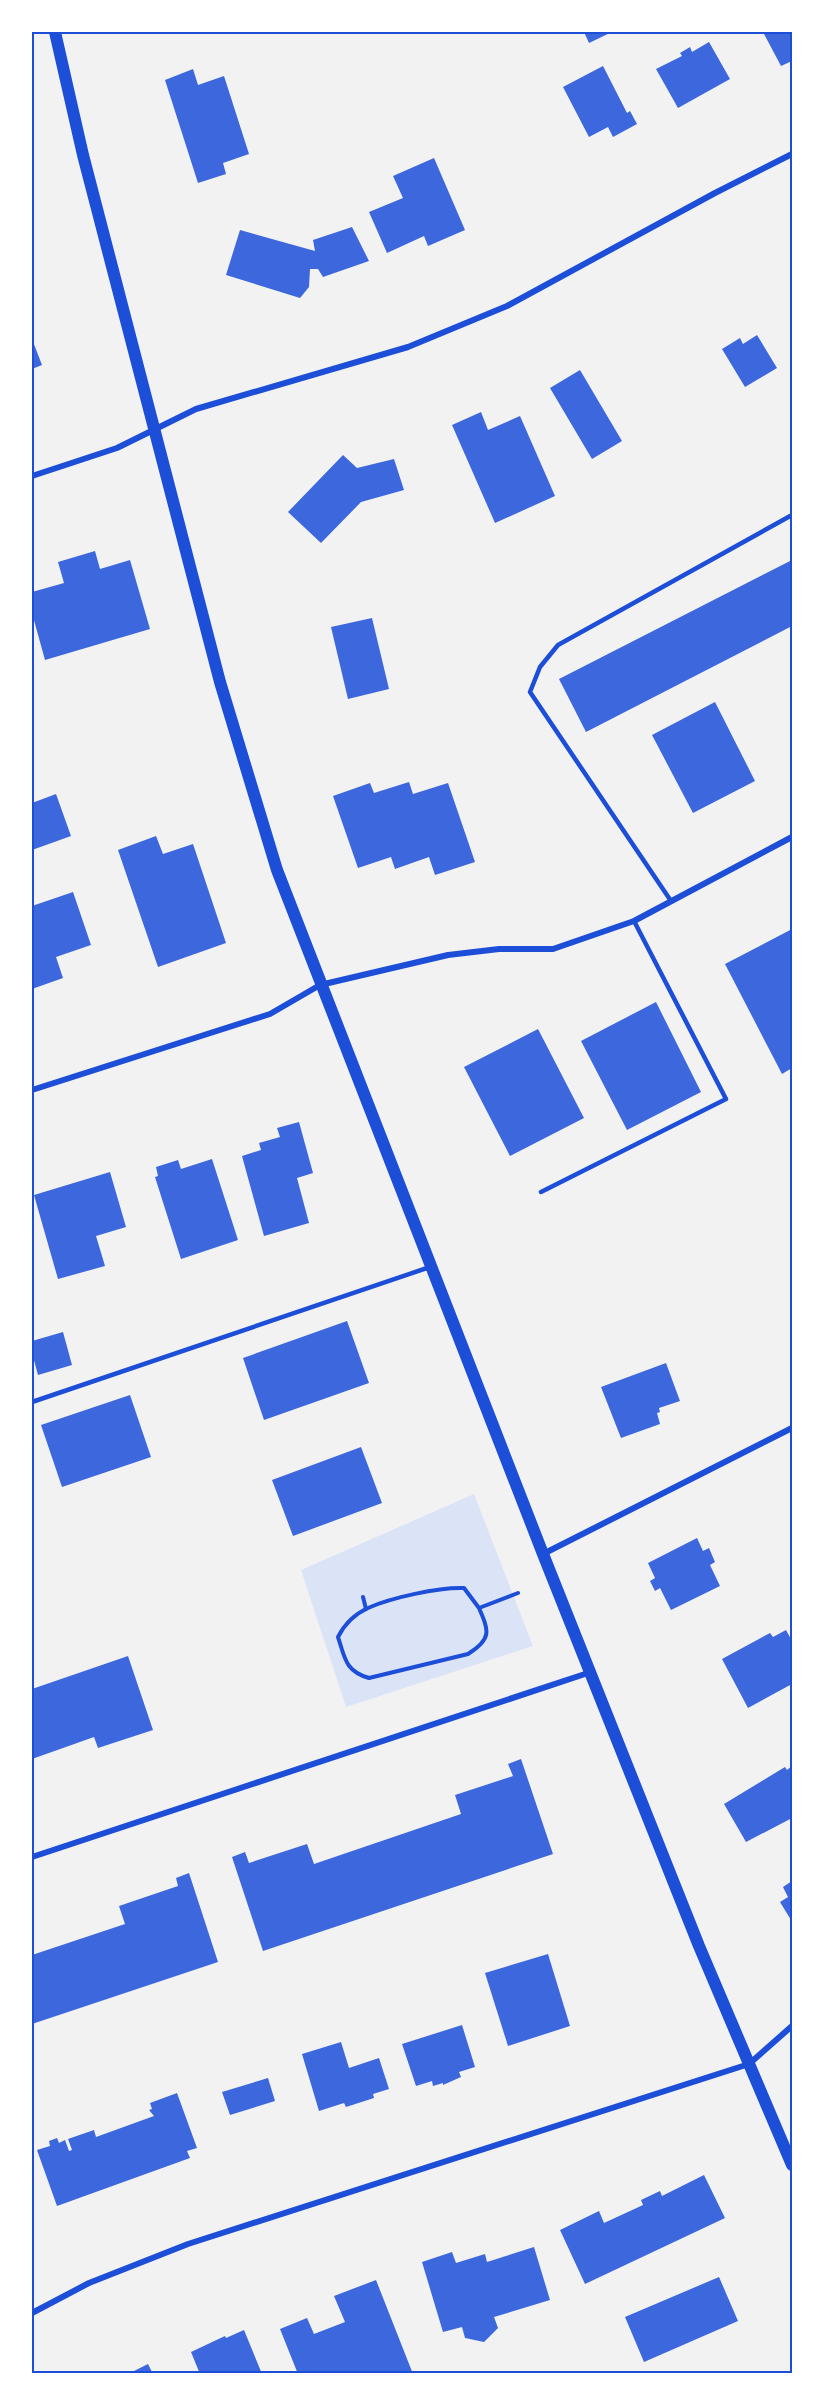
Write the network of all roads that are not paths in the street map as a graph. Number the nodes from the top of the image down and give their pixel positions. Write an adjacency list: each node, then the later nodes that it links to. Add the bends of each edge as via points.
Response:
1 (55, 32): 3 (main road, via 82,155)
2 (792, 154): 3 (street, via 507,306 408,347 196,409)
3 (153, 430): 4 (street, via 117,448); 9 (main road, via 223,693 277,870)
4 (32, 476)
5 (792, 515): 7 (lane, via 558,645 540,667 531,692)
6 (792, 837): 7 (street)
7 (671, 901): 8 (street)
8 (634, 921): 9 (street, via 553,949 448,954); 11 (lane, via 726,1099)
9 (320, 985): 10 (street, via 270,1014); 12 (main road)
10 (32, 1090)
11 (540, 1192)
12 (430, 1267): 13 (lane); 15 (main road)
13 (32, 1402)
14 (792, 1428): 15 (street)
15 (543, 1554): 16 (main road)
16 (591, 1672): 17 (street); 19 (main road)
17 (32, 1857)
18 (792, 2026): 19 (street)
19 (749, 2064): 20 (main road); 21 (street, via 188,2244 89,2283)
20 (792, 2165)
21 (32, 2313)

